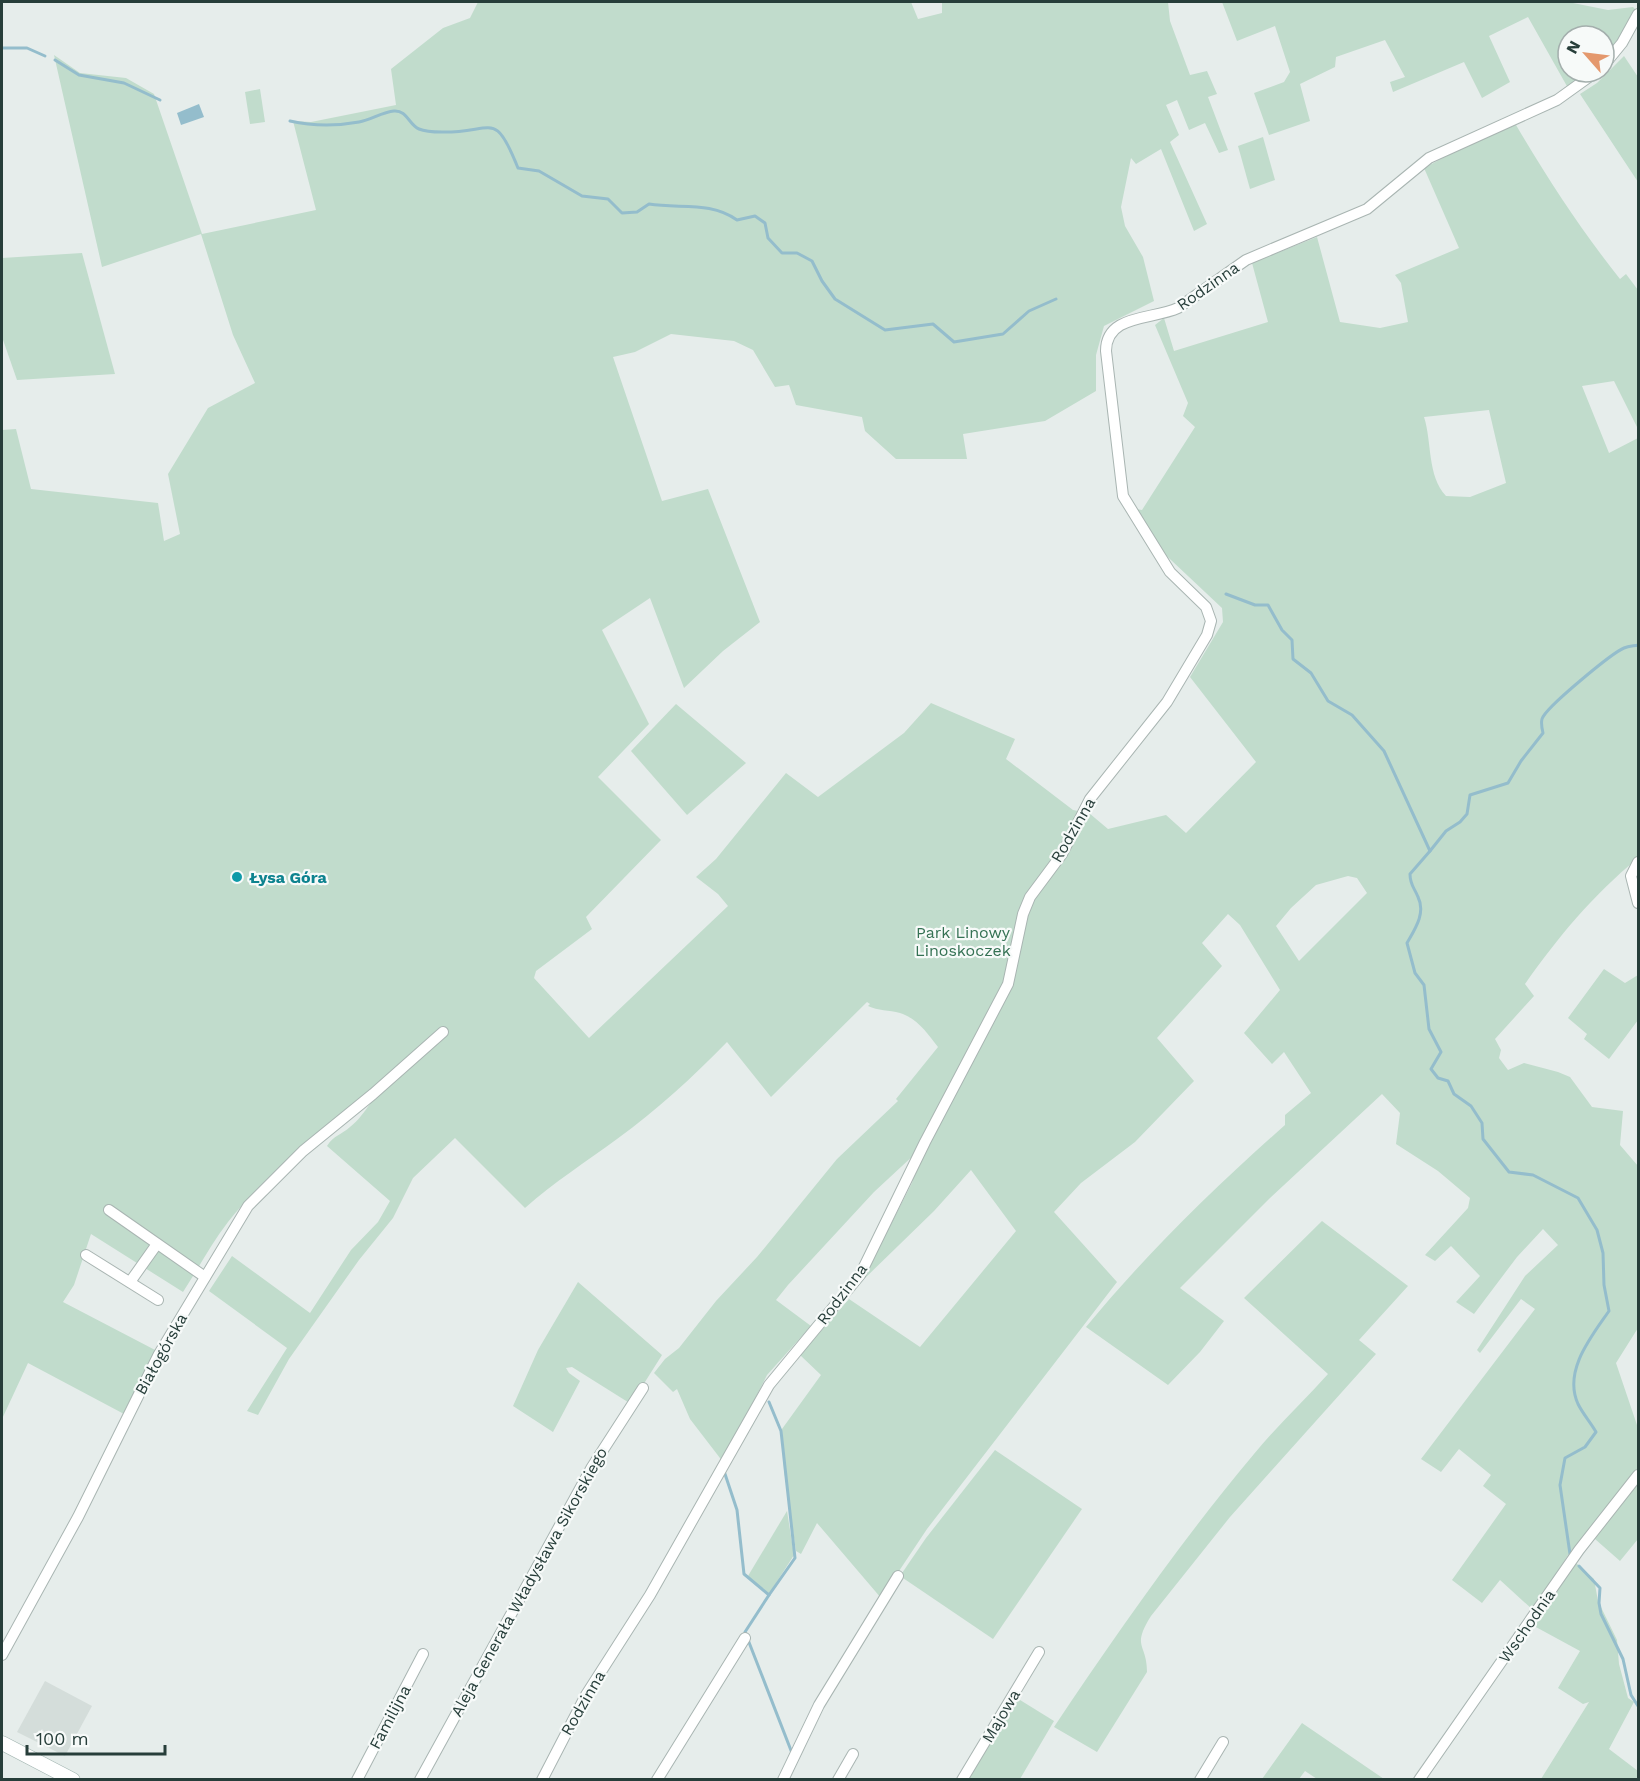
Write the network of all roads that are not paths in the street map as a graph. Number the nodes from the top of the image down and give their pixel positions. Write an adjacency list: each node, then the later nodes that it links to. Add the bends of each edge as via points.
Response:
1 (1638, 14): 2 (street)
2 (1616, 50)
3 (1579, 84): 26 (street, Rodzinna, via 1557,100 1429,158 1367,209 1255,255 1178,308 1119,324 1109,334 1106,351 1123,496 1170,573 1206,607 1211,621 1207,635 1167,702 1090,799 1062,854 1030,897 1008,984 860,1275 769,1385 650,1596 582,1703)
4 (1638, 862): 5 (street, via 1631,876)
5 (1638, 903)
6 (443, 1032): 10 (street, Białogórska, via 255,1197)
7 (109, 1210): 8 (street)
8 (157, 1244): 10 (street); 11 (street)
9 (86, 1255): 11 (street)
10 (205, 1277): 19 (street, Białogórska, via 159,1354 78,1517)
11 (130, 1282): 12 (street)
12 (158, 1300)
13 (643, 1388): 25 (street, Aleja Generała Władysława Sikorskiego, via 592,1467)
14 (1638, 1475): 32 (street, Wschodnia, via 1579,1550)
15 (898, 1576): 28 (street, via 819,1706)
16 (745, 1638): 27 (street)
17 (1039, 1652): 30 (street, Majowa)
18 (423, 1654): 24 (street, Familijna)
19 (2, 1655)
20 (1223, 1742): 31 (street)
21 (2, 1743): 23 (main road)
22 (853, 1754): 29 (street)
23 (73, 1779)
24 (357, 1779)
25 (420, 1779)
26 (542, 1779)
27 (657, 1779)
28 (783, 1779)
29 (838, 1779)
30 (962, 1779)
31 (1200, 1779)
32 (1419, 1779)

